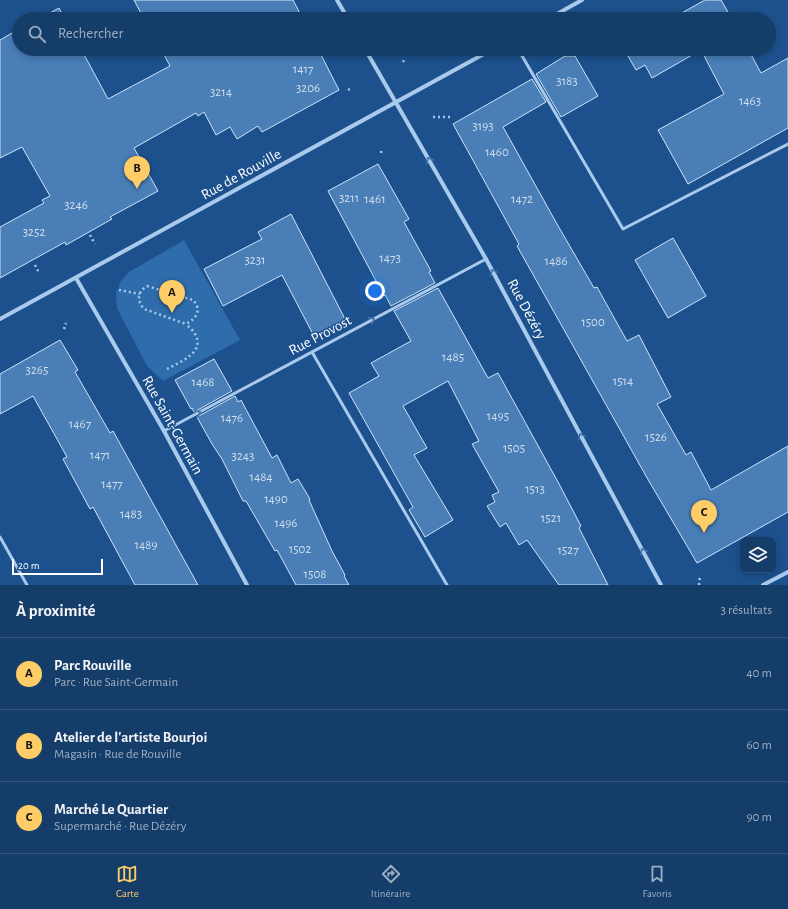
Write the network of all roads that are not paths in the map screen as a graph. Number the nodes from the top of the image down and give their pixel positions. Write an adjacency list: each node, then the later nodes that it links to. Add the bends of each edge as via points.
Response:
1 (337, 0): 3 (street)
2 (582, 0): 4 (street)
3 (344, 12)
4 (561, 12)
5 (369, 56): 8 (street, Rue Dézéry)
6 (480, 56): 8 (street, Rue de Rouville)
7 (522, 56): 9 (lane, via 623,229)
8 (396, 102): 10 (street, Rue Dézéry, one-way to 8); 11 (street, Rue de Rouville)
9 (788, 144)
10 (486, 259): 13 (lane, Rue Provost, one-way to 10); 20 (street, Rue Dézéry, one-way to 10)
11 (76, 278): 12 (street, Rue de Rouville); 14 (street, Rue Saint-Germain)
12 (0, 319)
13 (312, 352): 14 (lane, Rue Provost, one-way to 13); 19 (lane)
14 (164, 432): 18 (street, Rue Saint-Germain)
15 (0, 537): 17 (lane)
16 (788, 572): 21 (street)
17 (26, 585)
18 (247, 585)
19 (447, 585)
20 (661, 585)
21 (763, 585)

